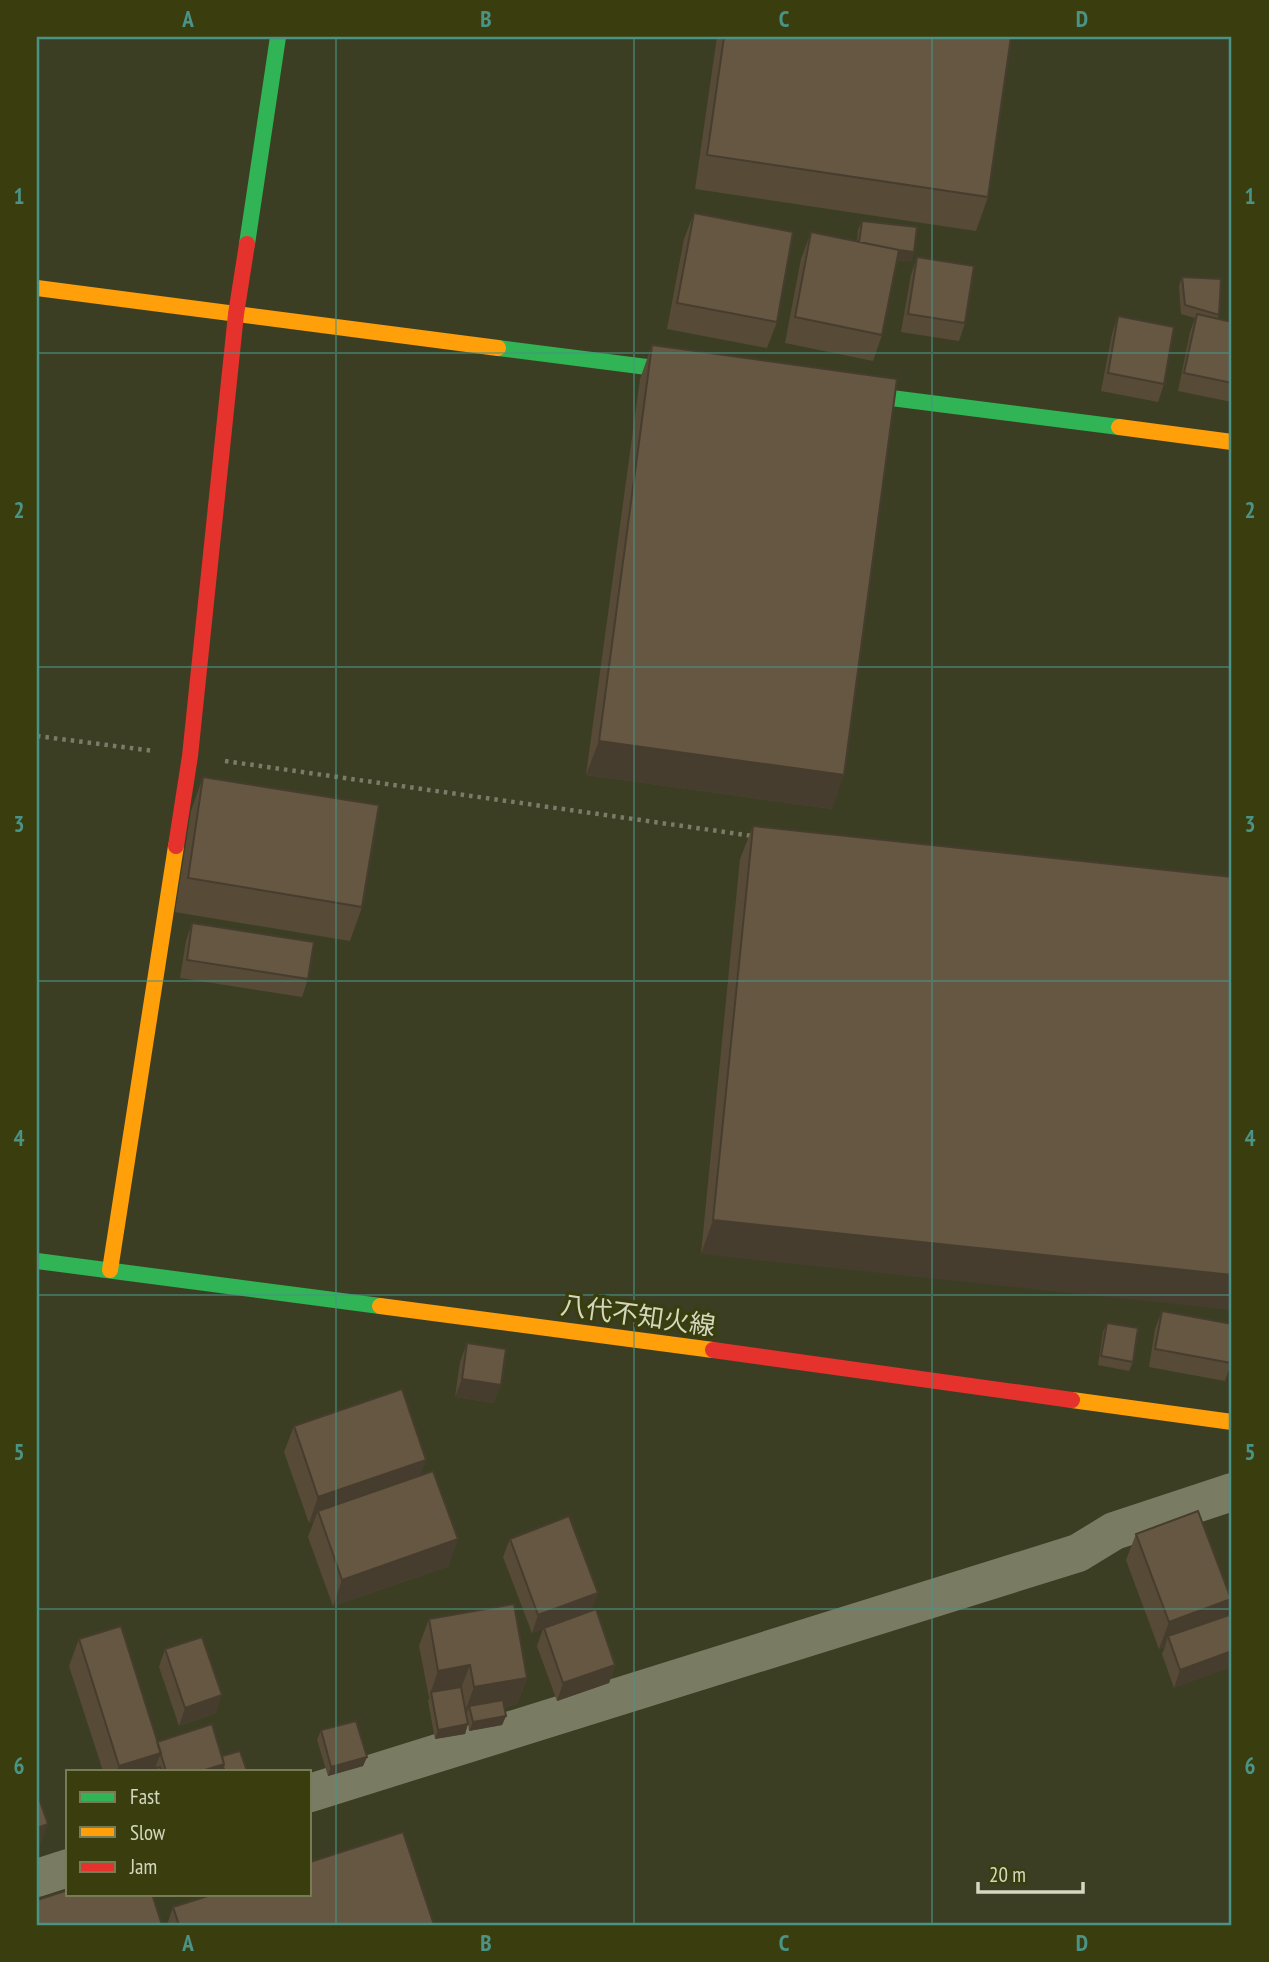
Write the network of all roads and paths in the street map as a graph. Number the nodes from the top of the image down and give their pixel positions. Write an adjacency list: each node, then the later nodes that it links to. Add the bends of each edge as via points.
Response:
1 (278, 37): 3 (street)
2 (37, 288): 3 (street)
3 (236, 314): 4 (street); 8 (street)
4 (706, 375)
5 (831, 391): 6 (street)
6 (1232, 442)
7 (37, 736): 8 (path)
8 (190, 756): 9 (path); 11 (street)
9 (766, 838)
10 (37, 1261): 11 (street, 八代不知火線)
11 (110, 1270): 13 (street, 八代不知火線)
12 (1232, 1404): 13 (street)
13 (1230, 1422)
14 (1232, 1492): 15 (street, via 1114,1531 1078,1553)
15 (312, 1792)
16 (66, 1869): 17 (street)
17 (37, 1878)

